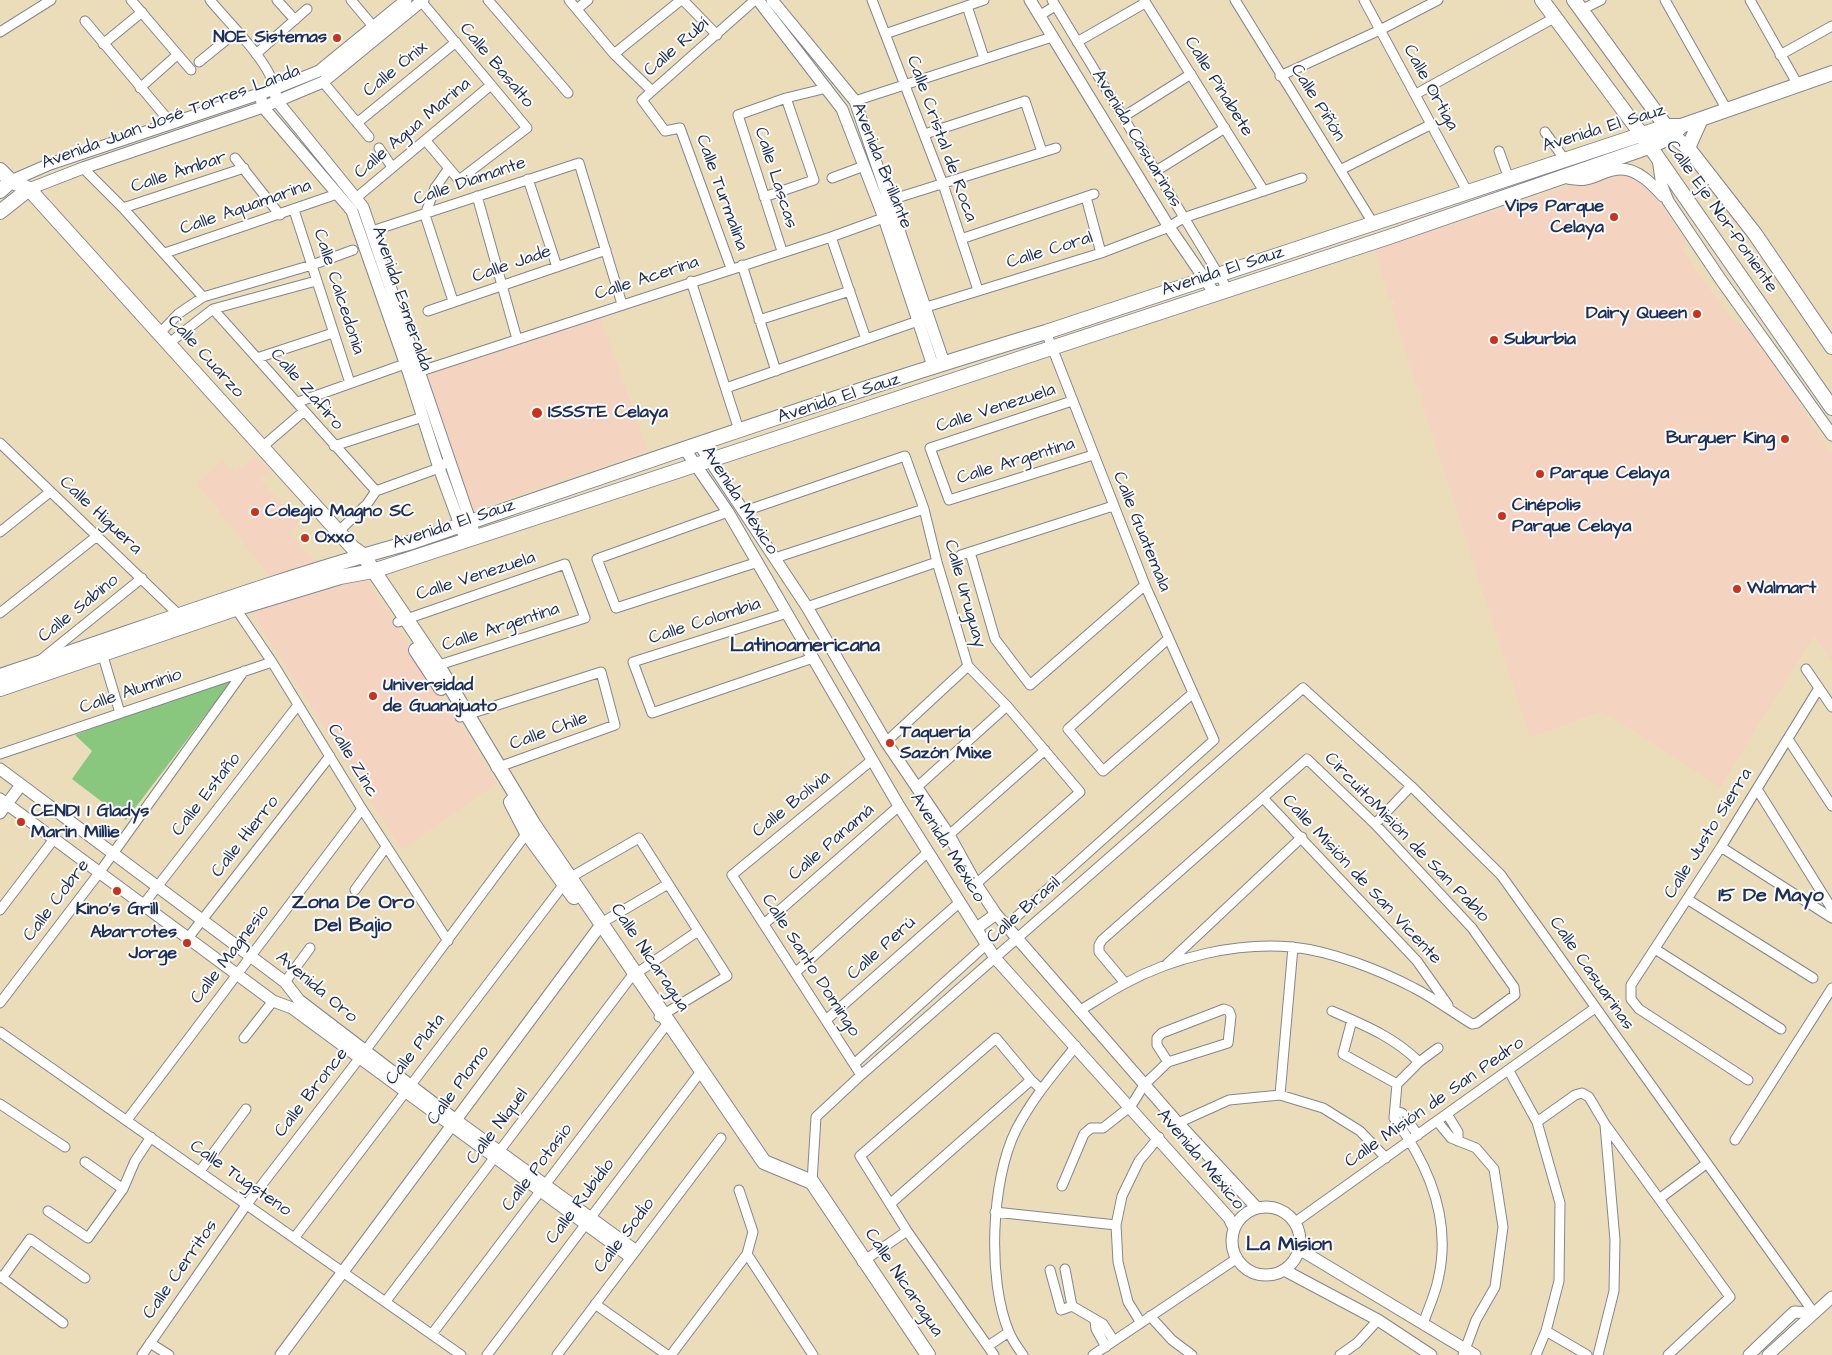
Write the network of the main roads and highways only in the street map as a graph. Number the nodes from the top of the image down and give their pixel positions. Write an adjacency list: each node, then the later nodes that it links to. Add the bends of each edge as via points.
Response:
1 (1542, 0): 6 (main road, Calle Eje Nor-Poniente)
2 (1578, 5): 5 (main road, Calle Eje Nor-Poniente)
3 (1832, 73): 4 (main road, Avenida El Sauz)
4 (1701, 119): 5 (main road, Avenida El Sauz); 8 (main road)
5 (1674, 129): 6 (main road, Avenida El Sauz); 7 (main road, Avenida El Sauz); 8 (main road, Calle Eje Nor-Poniente)
6 (1642, 135): 7 (main road, Calle Eje Nor-Poniente); 10 (main road, Avenida El Sauz)
7 (1649, 147): 14 (main road, Avenida El Sauz); 19 (main road, Calle Eje Nor-Poniente)
8 (1688, 148): 18 (main road, Calle Eje Nor-Poniente, via 1755,234)
9 (0, 170): 11 (main road)
10 (1512, 178): 14 (main road); 16 (main road, Avenida El Sauz)
11 (11, 181): 12 (main road); 13 (main road, Avenida Juan José Torres Landa)
12 (29, 189): 15 (main road, Avenida Juan José Torres Landa); 20 (main road, Calle Cuarzo)
13 (0, 191)
14 (1521, 192): 17 (main road, Avenida El Sauz)
15 (0, 212)
16 (1378, 222): 17 (main road); 20 (main road, Avenida El Sauz, via 1046,332 938,364 464,524)
17 (1389, 237): 21 (main road, Avenida El Sauz)
18 (1832, 347)
19 (1832, 408)
20 (357, 554): 21 (main road, Calle Nicaragua); 22 (main road, Avenida El Sauz)
21 (370, 572): 22 (main road, Avenida El Sauz); 25 (main road, Calle Nicaragua)
22 (232, 604): 23 (main road, Avenida El Sauz, via 178,614); 24 (main road, Avenida El Sauz)
23 (0, 676)
24 (0, 689)
25 (497, 767): 26 (main road, Calle Nicaragua); 26 (main road, Calle Nicaragua, via 527,833)
26 (567, 880): 27 (main road, Calle Nicaragua, via 700,1073 758,1169 811,1186)
27 (864, 1261): 28 (main road, Calle Nicaragua); 29 (main road, Calle Nicaragua)
28 (921, 1355)
29 (928, 1355)

